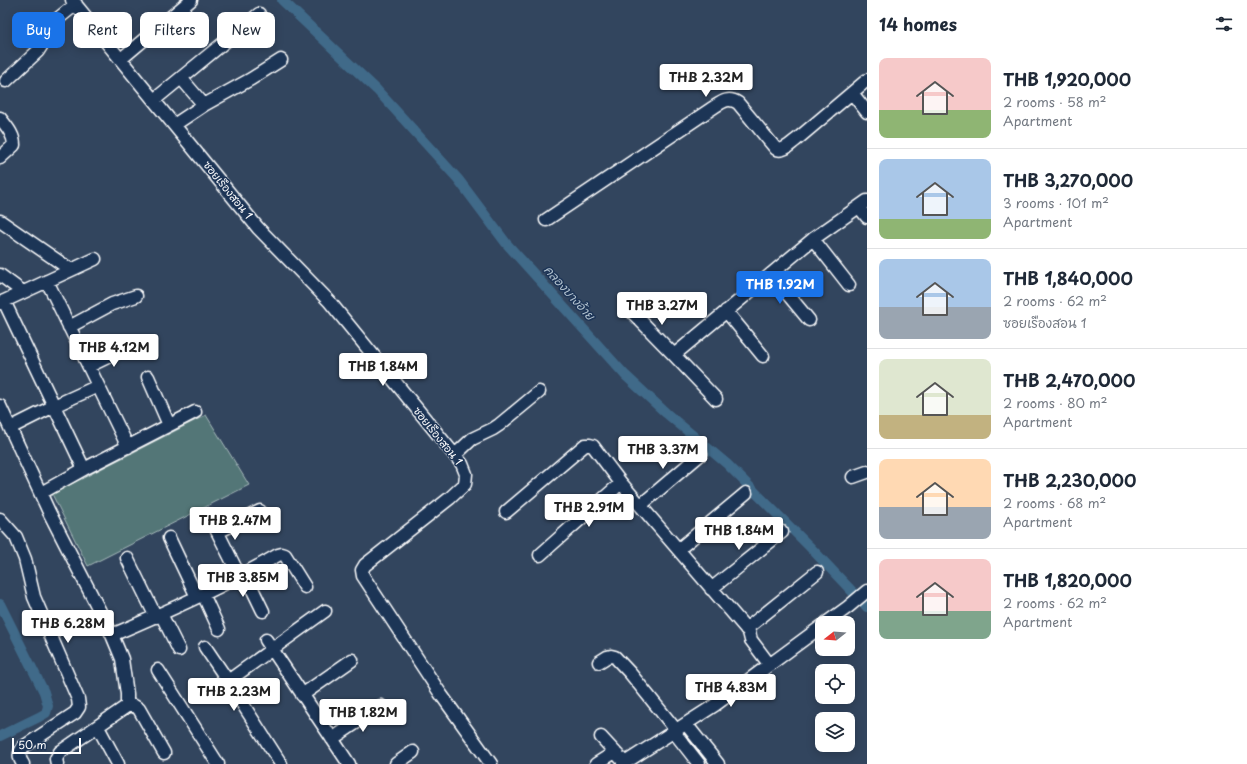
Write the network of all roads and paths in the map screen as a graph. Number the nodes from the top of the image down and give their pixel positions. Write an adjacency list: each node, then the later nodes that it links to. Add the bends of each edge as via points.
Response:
1 (191, 0): 4 (street)
2 (74, 2): 4 (street, ซอยเรืองสอน 1); 8 (street, via 55,21 38,51)
3 (218, 48): 6 (street)
4 (121, 59): 10 (street, ซอยเรืองสอน 1)
5 (281, 60): 11 (street)
6 (181, 78): 10 (street); 11 (street)
7 (867, 80): 9 (street)
8 (6, 81)
9 (852, 93): 12 (street); 18 (street, via 796,140 780,150 776,149 738,103 728,99)
10 (154, 100): 14 (street, ซอยเรืองสอน 1)
11 (204, 105): 14 (street)
12 (867, 112)
13 (0, 118): 15 (street, via 14,139 14,145)
14 (174, 125): 49 (street, ซอยเรืองสอน 1, via 258,228 329,301)
15 (0, 158)
16 (863, 204): 17 (street); 20 (street)
17 (867, 217)
18 (546, 220)
19 (0, 221): 22 (street)
20 (814, 239): 23 (street); 26 (street)
21 (95, 259): 22 (street)
22 (71, 270): 25 (street)
23 (771, 274): 30 (street); 32 (street)
24 (0, 275): 27 (street)
25 (47, 281): 27 (street); 33 (street)
26 (850, 285)
27 (23, 292): 29 (street)
28 (136, 296): 33 (street, via 112,304)
29 (2, 302): 43 (street)
30 (726, 311): 35 (street); 36 (street)
31 (633, 313): 35 (street)
32 (809, 320)
33 (69, 327): 37 (street)
34 (128, 347): 37 (street)
35 (674, 355): 41 (street)
36 (763, 356)
37 (89, 366): 39 (street)
38 (148, 377): 45 (street)
39 (98, 386): 43 (street); 47 (street)
40 (538, 392): 49 (street, via 499,425 472,439)
41 (716, 399)
42 (0, 406): 46 (street)
43 (54, 406): 46 (street); 50 (street)
44 (195, 412): 45 (street)
45 (169, 425): 47 (street)
46 (10, 428): 54 (street)
47 (128, 447): 50 (street)
48 (701, 454): 56 (street)
49 (454, 455): 106 (street, ซอยเรืองสอน 1, via 466,474 465,484 362,570 363,576 440,693)
50 (84, 468): 54 (street)
51 (867, 472): 52 (street)
52 (853, 477)
53 (622, 483): 56 (street); 58 (street, via 593,446 584,445); 65 (street)
54 (40, 493): 80 (street)
55 (746, 493): 64 (street)
56 (641, 505): 64 (street)
57 (260, 511): 61 (street)
58 (506, 512)
59 (209, 515): 61 (street)
60 (0, 519): 99 (street, via 16,537 25,558 34,597 78,699 79,707 75,713 23,747 19,753)
61 (218, 532): 68 (street)
62 (782, 532): 70 (street)
63 (169, 538): 72 (street)
64 (678, 549): 70 (street)
65 (540, 554)
66 (127, 558): 75 (street)
67 (817, 572): 78 (street)
68 (242, 575): 69 (street, via 282,554); 72 (street); 73 (street)
69 (305, 587)
70 (711, 589): 78 (street)
71 (867, 591): 76 (street)
72 (200, 596): 75 (street); 77 (street)
73 (263, 611)
74 (325, 611): 81 (street)
75 (159, 615): 80 (street); 83 (street)
76 (836, 616)
77 (219, 629)
78 (748, 631): 85 (street, via 751,640)
79 (815, 631): 85 (street)
80 (112, 635): 90 (street, via 122,659)
81 (269, 645): 88 (street); 89 (street)
82 (205, 647): 88 (street)
83 (179, 650)
84 (352, 660): 89 (street)
85 (773, 661): 93 (street, via 715,705)
86 (599, 662): 93 (street, via 611,656 615,658)
87 (158, 670): 102 (street)
88 (228, 681): 103 (street)
89 (302, 695): 95 (street)
90 (127, 706): 92 (street); 98 (street, via 139,709)
91 (381, 706): 95 (street)
92 (98, 727): 100 (street, via 60,752 56,759); 101 (street)
93 (678, 729): 108 (street); 109 (street); 110 (street)
94 (602, 737): 97 (street)
95 (332, 739): 104 (street)
96 (413, 752): 105 (street)
97 (615, 752): 107 (street); 108 (street)
98 (164, 753)
99 (23, 764)
100 (57, 764)
101 (118, 764)
102 (218, 764)
103 (281, 764)
104 (349, 764)
105 (396, 764)
106 (491, 764)
107 (596, 764)
108 (624, 764)
109 (699, 764)
110 (718, 764)

